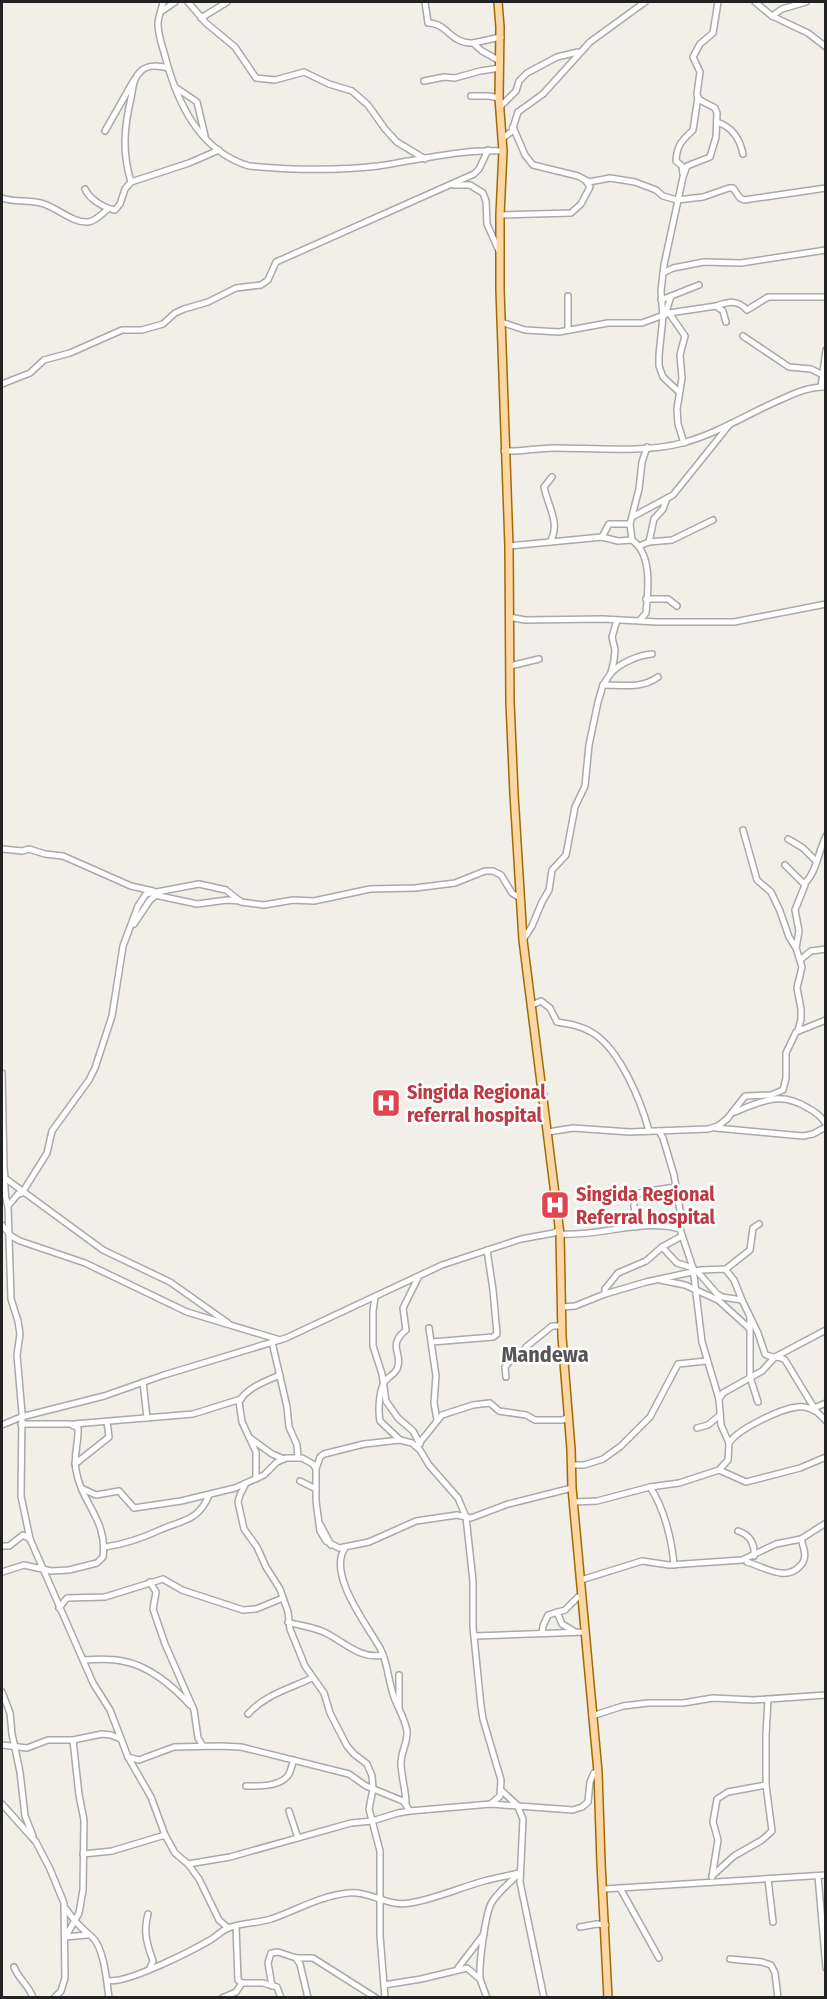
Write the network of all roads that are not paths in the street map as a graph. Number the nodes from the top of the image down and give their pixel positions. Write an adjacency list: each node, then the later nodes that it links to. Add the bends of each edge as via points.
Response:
1 (158, 2): 12 (street)
2 (163, 2): 12 (street)
3 (175, 2): 12 (street)
4 (188, 2): 14 (street)
5 (226, 2): 14 (street)
6 (425, 2): 16 (street, via 428,22 439,25 462,43)
7 (498, 2): 15 (main road)
8 (645, 2): 18 (street)
9 (718, 2): 24 (street, via 713,33 693,57 700,72)
10 (755, 2): 13 (street)
11 (806, 2): 13 (street)
12 (161, 11): 20 (street, via 158,30)
13 (772, 16): 17 (street, via 808,33)
14 (201, 18): 36 (street, via 235,47 256,78 275,80 304,72 347,88 364,100 396,142)
15 (501, 37): 16 (street); 19 (main road)
16 (473, 43): 19 (street)
17 (825, 47)
18 (580, 52): 26 (street, via 557,57 527,73 516,91); 28 (street, via 543,94 518,112)
19 (500, 65): 22 (street, via 455,78); 26 (main road)
20 (168, 68): 21 (street, via 148,67); 23 (street)
21 (135, 78): 29 (street); 39 (street, via 124,124)
22 (424, 81)
23 (175, 87): 30 (street, via 190,120); 30 (street, via 197,102)
24 (698, 95): 27 (street, via 702,102 715,108); 37 (street, via 693,130 682,139 677,154)
25 (471, 96): 26 (street, via 489,96)
26 (500, 103): 31 (main road)
27 (717, 122): 35 (street, via 732,131); 37 (street, via 710,156 687,166)
28 (513, 127): 31 (street); 38 (street, via 533,165)
29 (105, 131)
30 (206, 138): 32 (street)
31 (502, 138): 34 (main road)
32 (219, 150): 36 (street, via 249,166 299,169 346,169); 39 (street)
33 (488, 150): 34 (street); 36 (street); 40 (street, via 474,174)
34 (503, 151): 46 (main road)
35 (743, 154)
36 (426, 159)
37 (683, 177): 44 (street)
38 (585, 180): 44 (street, via 635,182); 46 (street, via 590,186 571,213)
39 (131, 182): 45 (street, via 119,207)
40 (452, 185): 48 (street, via 470,185 483,193 487,224); 63 (street, via 278,261 261,285 236,288 175,313 163,324 122,330 44,360 30,373)
41 (825, 188): 44 (street, via 744,200 729,188 704,197)
42 (85, 189): 45 (street)
43 (2, 198): 45 (street, via 44,204 86,222)
44 (677, 200): 49 (street)
45 (108, 209)
46 (500, 215): 48 (main road)
47 (825, 250): 49 (street, via 746,263 704,262)
48 (500, 252): 57 (main road)
49 (663, 273): 54 (street)
50 (699, 285): 52 (street)
51 (568, 296): 59 (street)
52 (670, 296): 54 (street); 56 (street)
53 (825, 297): 55 (street, via 768,297 747,310 731,302)
54 (661, 300): 56 (street)
55 (716, 306): 56 (street); 58 (street, via 723,311)
56 (666, 315): 59 (street, via 642,323 608,323); 65 (street, via 685,336); 65 (street, via 659,366 665,381)
57 (501, 322): 59 (street, via 548,333); 69 (main road)
58 (726, 322)
59 (568, 330)
60 (743, 336): 62 (street, via 789,368 811,369)
61 (825, 350): 62 (street)
62 (823, 375): 64 (street)
63 (2, 384)
64 (822, 388): 66 (street, via 789,396)
65 (679, 392): 67 (street, via 678,424)
66 (731, 423): 67 (street); 71 (street)
67 (684, 443): 68 (street)
68 (647, 447): 69 (street); 72 (street)
69 (504, 451): 79 (main road)
70 (552, 477): 77 (street, via 544,487 555,524)
71 (667, 498): 72 (street); 78 (street, via 654,519)
72 (634, 516): 74 (street)
73 (713, 520): 78 (street, via 672,540)
74 (630, 524): 75 (street, via 609,524); 76 (street)
75 (602, 537): 76 (street); 77 (street)
76 (632, 540): 80 (street)
77 (550, 542): 79 (street)
78 (649, 542): 80 (street)
79 (508, 546): 84 (main road)
80 (639, 546): 81 (street, via 646,566)
81 (646, 599): 83 (street, via 668,598); 86 (street, via 646,613)
82 (825, 604): 86 (street, via 734,622)
83 (677, 606)
84 (509, 617): 85 (street); 89 (main road)
85 (617, 620): 86 (street); 90 (street, via 612,637 615,650)
86 (640, 620)
87 (652, 654): 90 (street, via 620,664)
88 (538, 659): 89 (street)
89 (510, 666): 101 (main road)
90 (611, 674): 92 (street)
91 (658, 677): 92 (street, via 640,686)
92 (603, 685): 103 (street, via 589,745 585,786 575,807 566,855 552,870 549,890)
93 (743, 830): 104 (street, via 757,880 771,892)
94 (825, 836): 97 (street)
95 (788, 839): 97 (street)
96 (2, 849): 100 (street, via 29,849 63,856)
97 (816, 861): 99 (street)
98 (785, 865): 99 (street)
99 (805, 883): 104 (street, via 796,906)
100 (154, 893): 102 (street, via 197,904); 102 (street, via 209,886 226,890); 122 (street, via 146,893 138,906 123,946 112,1016 95,1068 52,1131 47,1153)
101 (520, 898): 102 (street, via 501,875 485,871 455,883 370,889 314,901 264,905); 103 (main road)
102 (241, 902)
103 (523, 940): 107 (main road)
104 (796, 948): 106 (street)
105 (825, 949): 106 (street, via 811,951)
106 (800, 960): 109 (street)
107 (532, 1005): 114 (street, via 541,1001 550,1008 557,1023 577,1026 603,1042 632,1087); 117 (main road)
108 (825, 1020): 109 (street)
109 (798, 1030): 111 (street, via 786,1053 783,1090 771,1095 745,1096)
110 (2, 1076): 120 (street)
111 (732, 1113): 112 (street, via 766,1100 792,1099 815,1112); 113 (street)
112 (825, 1125): 113 (street, via 803,1136)
113 (713, 1128): 116 (street)
114 (649, 1131): 115 (street); 117 (street, via 573,1128)
115 (659, 1131): 116 (street); 118 (street)
116 (667, 1131): 118 (street)
117 (548, 1132): 127 (main road)
118 (664, 1140): 121 (street)
119 (2, 1176): 120 (street)
120 (6, 1181): 122 (street); 123 (street)
121 (676, 1187): 126 (street, via 635,1196); 128 (street)
122 (22, 1192): 123 (street); 145 (street, via 103,1250 170,1282)
123 (8, 1206): 129 (street)
124 (759, 1224): 132 (street, via 753,1228 750,1250)
125 (2, 1225): 129 (street)
126 (636, 1227): 127 (street, via 575,1235); 128 (street, via 665,1225)
127 (560, 1232): 131 (street); 142 (main road)
128 (681, 1232): 130 (street); 133 (street)
129 (10, 1233): 145 (street, via 20,1241 85,1263 187,1312); 165 (street, via 11,1299 20,1334 17,1355)
130 (662, 1247): 133 (street, via 678,1263); 138 (street, via 646,1261 615,1276)
131 (487, 1250): 134 (street); 151 (street, via 497,1334)
132 (726, 1269): 133 (street); 141 (street)
133 (695, 1270): 135 (street); 136 (street); 137 (street)
134 (421, 1275): 139 (street); 158 (street, via 403,1308 406,1330 396,1344 397,1369)
135 (658, 1279): 136 (street); 138 (street)
136 (695, 1290): 140 (street); 153 (street)
137 (713, 1290): 140 (street); 141 (street, via 722,1297)
138 (605, 1294): 142 (street)
139 (375, 1297): 149 (street); 158 (street, via 373,1346)
140 (718, 1300): 147 (street)
141 (742, 1300): 143 (street)
142 (562, 1307): 144 (main road)
143 (750, 1318): 147 (street); 152 (street, via 764,1352)
144 (562, 1323): 155 (street, via 552,1326 507,1363); 166 (main road)
145 (233, 1326): 149 (street)
146 (429, 1328): 151 (street)
147 (749, 1328): 156 (street)
148 (825, 1330): 152 (street)
149 (280, 1340): 150 (street)
150 (272, 1342): 154 (street); 157 (street)
151 (432, 1342): 168 (street)
152 (775, 1357): 156 (street); 163 (street, via 785,1360)
153 (706, 1361): 159 (street); 183 (street, via 678,1364 650,1417 615,1452 584,1465)
154 (280, 1374): 160 (street); 180 (street)
155 (507, 1377)
156 (750, 1377): 159 (street); 161 (street)
157 (143, 1382): 165 (street); 167 (street)
158 (383, 1383): 176 (street, via 380,1421); 178 (street, via 388,1407 413,1431)
159 (719, 1398): 164 (street)
160 (240, 1399): 167 (street, via 193,1414); 175 (street, via 239,1409)
161 (758, 1402)
162 (825, 1403): 163 (street)
163 (815, 1409): 169 (street); 177 (street, via 781,1411 741,1430)
164 (720, 1415): 174 (street); 177 (street)
165 (21, 1417): 171 (street); 172 (street)
166 (568, 1417): 168 (street, via 535,1420 499,1412 488,1402 448,1412); 183 (main road)
167 (147, 1418): 170 (street)
168 (437, 1420): 178 (street)
169 (825, 1421)
170 (107, 1422): 173 (street); 182 (street, via 109,1436)
171 (21, 1424): 173 (street); 198 (street, via 21,1496)
172 (2, 1425)
173 (74, 1425): 182 (street, via 79,1434)
174 (697, 1428)
175 (250, 1438): 181 (street); 186 (street, via 257,1457)
176 (400, 1440): 178 (street); 184 (street, via 324,1454)
177 (729, 1443): 185 (street, via 728,1460)
178 (418, 1445): 195 (street, via 429,1465 458,1498)
179 (825, 1457): 185 (street, via 746,1482)
180 (298, 1458): 181 (street); 184 (street, via 313,1464)
181 (285, 1459): 186 (street)
182 (75, 1464): 191 (street)
183 (571, 1465): 190 (main road)
184 (316, 1470): 192 (street)
185 (718, 1470): 189 (street)
186 (256, 1479): 188 (street)
187 (300, 1481): 192 (street)
188 (246, 1483): 193 (street); 211 (street, via 238,1498 244,1529)
189 (650, 1487): 194 (street, via 597,1501); 205 (street, via 663,1517)
190 (572, 1488): 194 (main road); 195 (street)
191 (83, 1489): 193 (street, via 96,1495 119,1491 134,1508); 201 (street, via 101,1527)
192 (316, 1490): 202 (street, via 319,1523 332,1545)
193 (209, 1495): 201 (street, via 189,1520 136,1541)
194 (574, 1502): 208 (main road)
195 (466, 1517): 202 (street, via 416,1521); 217 (street)
196 (825, 1523): 199 (street)
197 (738, 1531): 203 (street, via 751,1539)
198 (30, 1539): 200 (street, via 23,1535 9,1546); 206 (street)
199 (801, 1539): 203 (street, via 776,1544); 204 (street, via 805,1557 795,1571 780,1574)
200 (2, 1545)
201 (105, 1547): 206 (street, via 101,1561 89,1566 61,1571)
202 (345, 1548): 218 (street, via 339,1558 348,1590)
203 (754, 1556): 205 (street, via 721,1563)
204 (747, 1562)
205 (674, 1565): 208 (street, via 642,1561)
206 (43, 1569): 207 (street, via 24,1565); 212 (street)
207 (2, 1572)
208 (581, 1580): 210 (main road)
209 (150, 1582): 211 (street, via 165,1579 182,1590 243,1610); 212 (street, via 105,1597 67,1598); 225 (street, via 156,1592 153,1609 165,1644)
210 (582, 1596): 213 (street); 216 (main road)
211 (283, 1598): 214 (street)
212 (59, 1608): 219 (street)
213 (557, 1612): 215 (street, via 548,1615); 216 (street, via 562,1624)
214 (288, 1622): 218 (street, via 322,1631 343,1645); 221 (street)
215 (542, 1633): 216 (street); 217 (street)
216 (581, 1633): 228 (main road)
217 (475, 1636): 242 (street, via 483,1719)
218 (384, 1659): 226 (street)
219 (83, 1660): 225 (street, via 114,1660 137,1666 160,1678); 229 (street)
220 (399, 1675): 226 (street)
221 (312, 1678): 227 (street, via 269,1696); 241 (street, via 324,1693 347,1746 369,1768)
222 (2, 1692): 233 (street)
223 (825, 1695): 224 (street)
224 (768, 1699): 228 (street, via 648,1703); 239 (street)
225 (194, 1710): 232 (street)
226 (400, 1712): 244 (street, via 407,1735 401,1765)
227 (248, 1714)
228 (592, 1716): 238 (main road)
229 (121, 1739): 230 (street, via 102,1734); 236 (street)
230 (73, 1740): 234 (street, via 48,1740); 253 (street, via 84,1820)
231 (2, 1745): 233 (street)
232 (203, 1746): 236 (street, via 170,1748 139,1760); 237 (street, via 241,1747)
233 (15, 1747): 234 (street); 235 (street)
234 (24, 1748): 235 (street)
235 (18, 1756): 252 (street, via 25,1815)
236 (128, 1757): 250 (street, via 151,1797)
237 (294, 1760): 240 (street, via 283,1780); 241 (street, via 349,1774)
238 (598, 1772): 246 (street, via 590,1779 588,1802 582,1808); 261 (main road)
239 (766, 1785): 258 (street, via 772,1831 734,1856); 258 (street, via 729,1792 717,1799 713,1822 717,1840)
240 (246, 1786)
241 (373, 1789): 244 (street); 249 (street, via 369,1809)
242 (501, 1790): 245 (street); 246 (street)
243 (2, 1804): 252 (street)
244 (406, 1804): 248 (street)
245 (491, 1804): 246 (street); 248 (street)
246 (517, 1805): 255 (street, via 524,1825)
247 (289, 1811): 251 (street)
248 (410, 1811): 249 (street)
249 (372, 1821): 251 (street); 262 (street, via 380,1851)
250 (165, 1835): 253 (street, via 112,1851); 254 (street, via 175,1853)
251 (298, 1838): 254 (street, via 231,1857)
252 (36, 1842): 263 (street)
253 (83, 1854): 265 (street, via 83,1890)
254 (188, 1864): 270 (street, via 219,1920)
255 (519, 1873): 262 (street, via 415,1902); 271 (street, via 491,1904); 297 (street)
256 (825, 1875): 257 (street)
257 (818, 1876): 259 (street); 279 (street)
258 (711, 1879): 259 (street); 260 (street)
259 (768, 1879): 266 (street)
260 (620, 1888): 261 (street); 275 (street)
261 (604, 1889): 267 (main road)
262 (381, 1902): 268 (street, via 364,1893 346,1893); 285 (street)
263 (65, 1908): 265 (street); 273 (street)
264 (148, 1914): 280 (street, via 144,1926 153,1961)
265 (74, 1922): 272 (street); 273 (street)
266 (773, 1922)
267 (606, 1925): 269 (street); 298 (main road)
268 (236, 1926): 270 (street); 284 (street, via 236,1974)
269 (580, 1927)
270 (228, 1928): 280 (street)
271 (485, 1934): 278 (street); 281 (street)
272 (87, 1935): 273 (street); 282 (street, via 97,1944)
273 (65, 1937): 289 (street, via 65,1978)
274 (296, 1958): 286 (street, via 278,1952 269,1955); 293 (street); 294 (street, via 313,1958)
275 (659, 1958)
276 (730, 1959): 299 (street, via 771,1965)
277 (14, 1967): 288 (street)
278 (458, 1968): 281 (street, via 471,1969); 285 (street)
279 (825, 1968)
280 (149, 1970): 283 (street)
281 (480, 1979): 296 (street)
282 (107, 1980): 283 (street); 287 (street)
283 (115, 1982): 287 (street)
284 (242, 1983): 286 (street); 291 (street, via 236,1992)
285 (384, 1985): 295 (street)
286 (272, 1986): 292 (street, via 279,1989)
287 (108, 1989): 290 (street)
288 (33, 1998)
289 (54, 1998)
290 (109, 1998)
291 (222, 1998)
292 (281, 1998)
293 (308, 1998)
294 (376, 1998)
295 (386, 1998)
296 (487, 1998)
297 (544, 1998)
298 (608, 1998)
299 (778, 1998)

